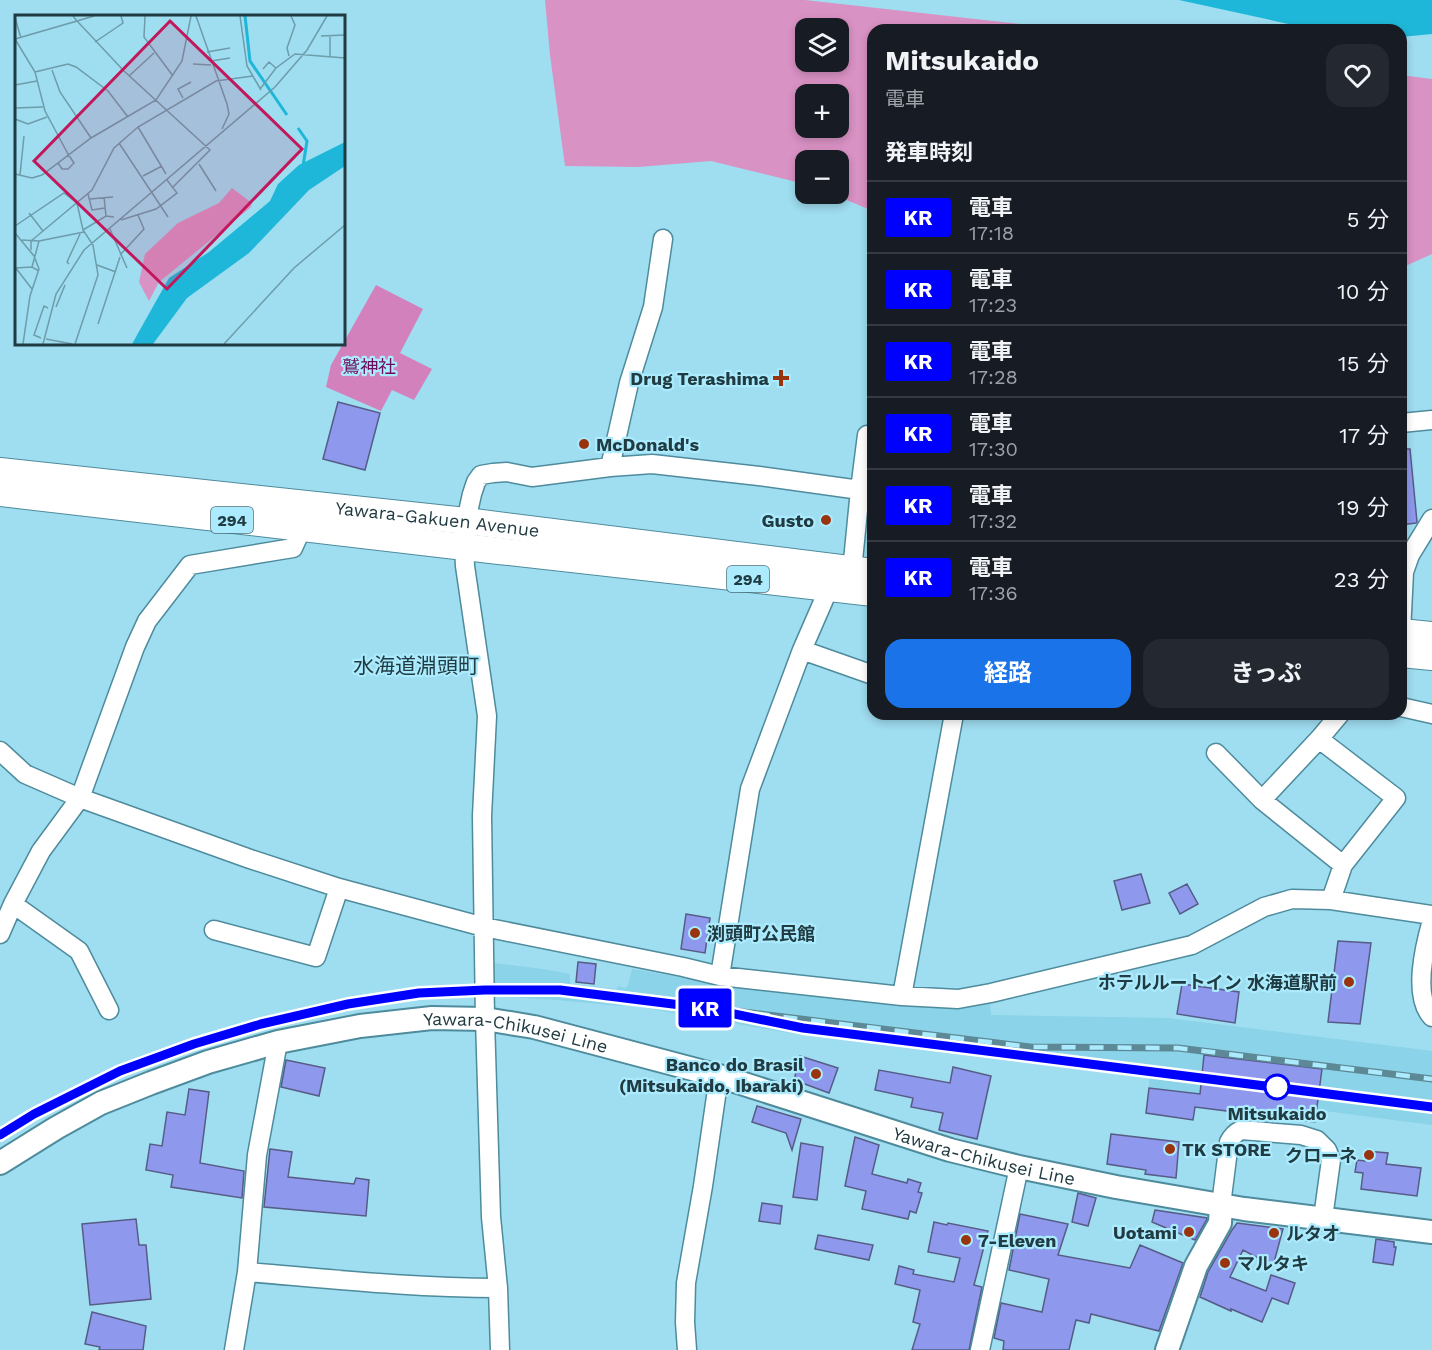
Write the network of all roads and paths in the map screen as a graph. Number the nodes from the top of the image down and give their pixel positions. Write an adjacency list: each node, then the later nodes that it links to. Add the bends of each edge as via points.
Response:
1 (663, 239): 5 (street, via 652,307)
2 (1432, 420): 3 (street)
3 (1407, 422)
4 (867, 435): 7 (street)
5 (610, 467): 7 (street, via 652,464); 11 (street, via 532,477 507,472 482,476 476,482 468,508)
6 (0, 471): 11 (highway, Yawara-Gakuen Avenue / 294)
7 (860, 490): 13 (street)
8 (0, 493): 10 (highway, Yawara-Gakuen Avenue / 294)
9 (1432, 519): 12 (street)
10 (302, 528): 11 (highway, Yawara-Gakuen Avenue / 294); 29 (street, via 293,548 190,565 147,621)
11 (465, 534): 13 (highway, Yawara-Gakuen Avenue / 294); 14 (highway, Yawara-Gakuen Avenue / 294, via 499,551); 36 (street, via 465,566 487,716 482,816)
12 (1407, 564)
13 (862, 571)
14 (829, 588): 15 (highway, Yawara-Gakuen Avenue / 294); 18 (street)
15 (867, 592)
16 (1407, 633): 17 (highway)
17 (1432, 635)
18 (802, 650): 21 (street); 39 (street, via 750,789)
19 (1407, 655): 20 (highway)
20 (1432, 657)
21 (867, 673)
22 (1407, 708): 23 (street)
23 (1432, 714)
24 (953, 720): 40 (street)
25 (1335, 720): 26 (street)
26 (1319, 739): 30 (street); 31 (street, via 1396,798)
27 (0, 751): 29 (street, via 25,774)
28 (1216, 753): 30 (street)
29 (80, 798): 32 (street); 34 (street, via 41,851)
30 (1262, 800): 31 (street)
31 (1343, 865): 33 (street)
32 (339, 888): 36 (street); 38 (street, via 316,957)
33 (1331, 900): 35 (street); 40 (street, via 1292,899 1264,907 1192,945 992,993 958,999)
34 (13, 904): 37 (street); 41 (street, via 79,951)
35 (1432, 917): 42 (street, via 1422,983 1425,1008)
36 (484, 927): 39 (street); 43 (street)
37 (1, 930)
38 (214, 930)
39 (720, 976): 40 (street)
40 (902, 996)
41 (109, 1010)
42 (1432, 1017)
43 (485, 1018): 44 (main road, Yawara-Chikusei Line, via 432,1018 360,1026); 45 (main road, Yawara-Chikusei Line, via 534,1027); 52 (street, via 491,1217)
44 (278, 1042): 46 (main road, Yawara-Chikusei Line, via 208,1062 101,1103); 51 (street, via 257,1155)
45 (719, 1076): 47 (main road, Yawara-Chikusei Line, via 950,1150); 55 (street, via 686,1283)
46 (0, 1163)
47 (1019, 1167): 48 (main road, Yawara-Chikusei Line); 56 (street)
48 (1221, 1205): 49 (main road, Yawara-Chikusei Line); 49 (street, via 1229,1142 1236,1132 1301,1135 1317,1140 1331,1160); 57 (main road, via 1220,1223 1196,1266)
49 (1323, 1218): 50 (main road, Yawara-Chikusei Line)
50 (1432, 1232)
51 (247, 1272): 52 (street, via 445,1288); 53 (street)
52 (498, 1288): 54 (street)
53 (234, 1350)
54 (500, 1350)
55 (687, 1350)
56 (980, 1350)
57 (1167, 1350)

